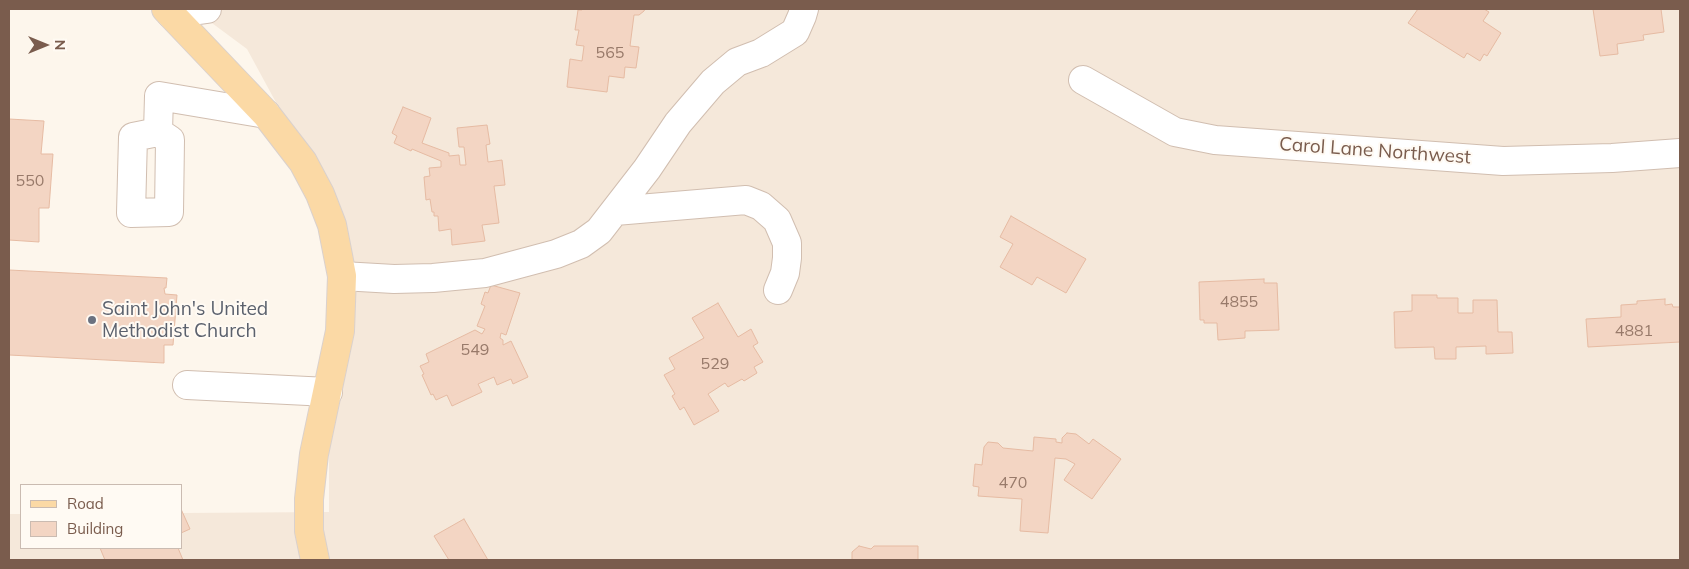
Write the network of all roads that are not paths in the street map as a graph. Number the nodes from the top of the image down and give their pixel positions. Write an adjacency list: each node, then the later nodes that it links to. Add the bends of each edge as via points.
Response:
1 (207, 9): 3 (street)
2 (804, 9): 8 (street, via 795,32 761,53 738,62 713,82 678,123)
3 (169, 11): 5 (main road)
4 (1083, 80): 7 (street, Carol Lane Northwest, via 1175,132 1215,140 1503,160)
5 (266, 114): 6 (street, via 159,96); 9 (main road, via 303,162 320,194 332,225)
6 (158, 132)
7 (1680, 153)
8 (615, 211): 9 (street, via 599,231 580,244 556,254 484,273 394,279); 10 (street, via 746,200 761,206 777,220 787,243 786,265)
9 (342, 276): 12 (main road, via 340,332)
10 (778, 290)
11 (187, 385): 12 (street)
12 (328, 392): 13 (main road, via 314,454 309,499 309,531)
13 (315, 560)

